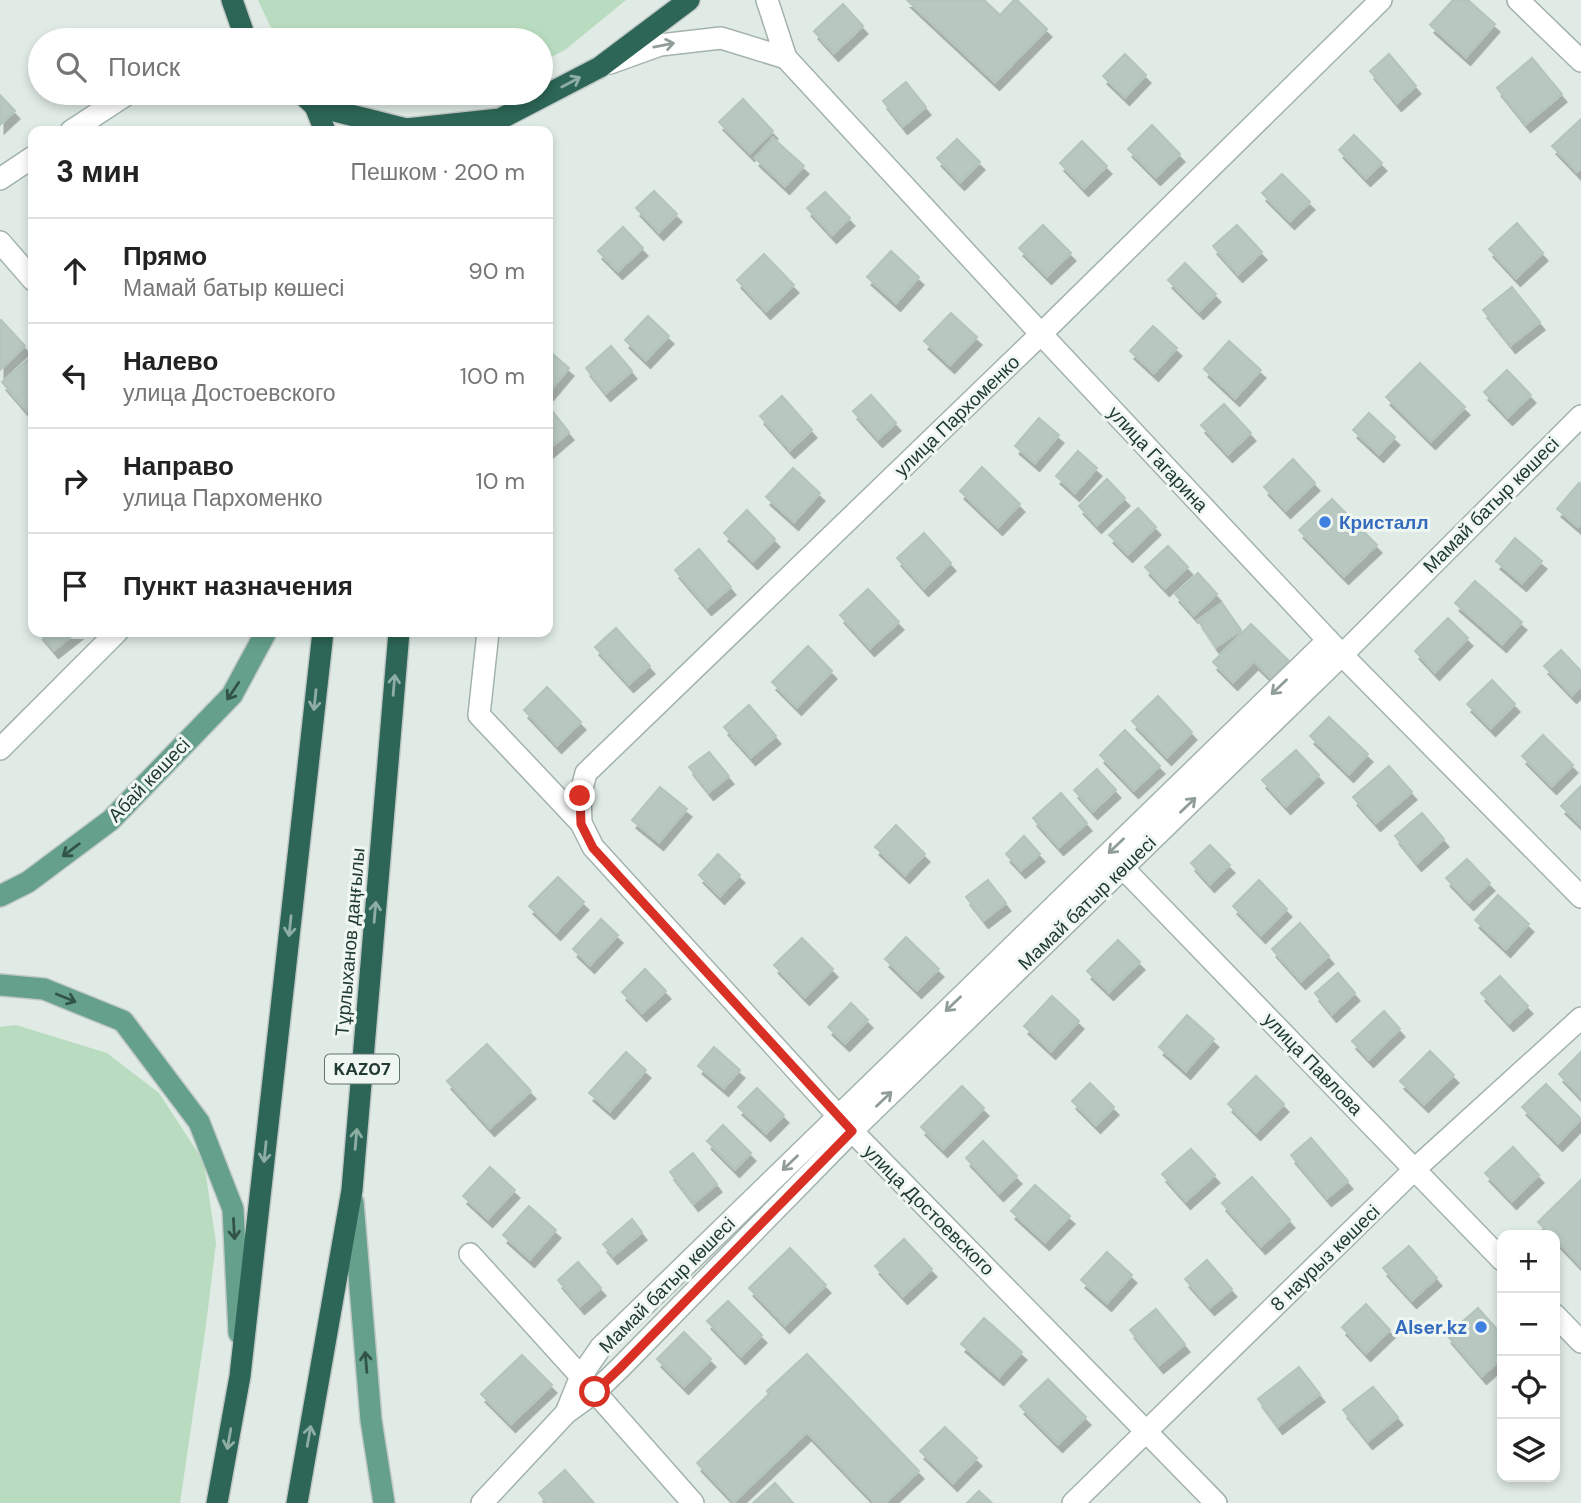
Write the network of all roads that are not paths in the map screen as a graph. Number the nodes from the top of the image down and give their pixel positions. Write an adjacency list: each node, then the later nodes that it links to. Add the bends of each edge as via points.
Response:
1 (232, 0): 6 (highway)
2 (689, 0): 9 (highway)
3 (767, 0): 7 (street, улица Гагарина)
4 (1381, 0): 24 (street, улица Пархоменко)
5 (1518, 0): 8 (street)
6 (242, 28)
7 (786, 58): 9 (street, one-way to 7, via 660,45 721,38); 24 (street, улица Гагарина)
8 (1581, 61)
9 (600, 67): 10 (highway, one-way to 9)
10 (553, 93)
11 (111, 105): 16 (street)
12 (311, 105): 17 (highway)
13 (328, 105): 18 (highway)
14 (532, 105): 15 (highway, one-way to 14)
15 (496, 125): 19 (highway)
16 (80, 126)
17 (322, 126)
18 (396, 126)
19 (474, 126)
20 (28, 160): 21 (street)
21 (0, 179)
22 (0, 242): 23 (street)
23 (28, 273)
24 (1041, 334): 31 (street, улица Гагарина); 33 (street, улица Пархоменко, via 586,773 580,796)
25 (1581, 416): 31 (street, Мамай батыр көшесі)
26 (112, 637): 32 (street)
27 (263, 637): 36 (main road, Абай көшесі, one-way to 36, via 232,695 111,820 28,882)
28 (322, 637): 47 (highway, one-way to 47)
29 (399, 637): 42 (highway, Тұрлыханов даңғылы / KAZ07, one-way to 29)
30 (487, 637): 33 (street, via 479,715)
31 (1335, 647): 35 (street, Мамай батыр көшесі, one-way to 31); 37 (street, улица Гагарина); 40 (street, Мамай батыр көшесі, one-way to 40)
32 (0, 749)
33 (581, 824): 34 (street, улица Пархоменко)
34 (593, 848): 40 (street, улица Достоевского)
35 (1123, 868): 40 (street, Мамай батыр көшесі, one-way to 35); 41 (street, улица Павлова)
36 (0, 896)
37 (1581, 897)
38 (0, 985): 47 (main road, one-way to 47, via 44,989 123,1021 199,1122 233,1209)
39 (1581, 1017): 41 (street, 8 наурыз көшесі)
40 (845, 1123): 48 (street, Мамай батыр көшесі, via 620,1368); 49 (street, улица Достоевского)
41 (1415, 1169): 44 (street, улица Павлова); 49 (street, 8 наурыз көшесі)
42 (352, 1190): 51 (highway, Тұрлыханов даңғылы / KAZ07, one-way to 42); 52 (main road, one-way to 42, via 371,1420)
43 (470, 1254): 48 (street)
44 (1497, 1255)
45 (1560, 1320): 46 (street)
46 (1581, 1342)
47 (240, 1376): 50 (highway, one-way to 50)
48 (588, 1384): 53 (street, Мамай батыр көшесі); 54 (street)
49 (1147, 1431): 55 (street, 8 наурыз көшесі); 56 (street, улица Достоевского)
50 (217, 1503)
51 (298, 1503)
52 (384, 1503)
53 (482, 1503)
54 (693, 1503)
55 (1073, 1503)
56 (1216, 1503)

